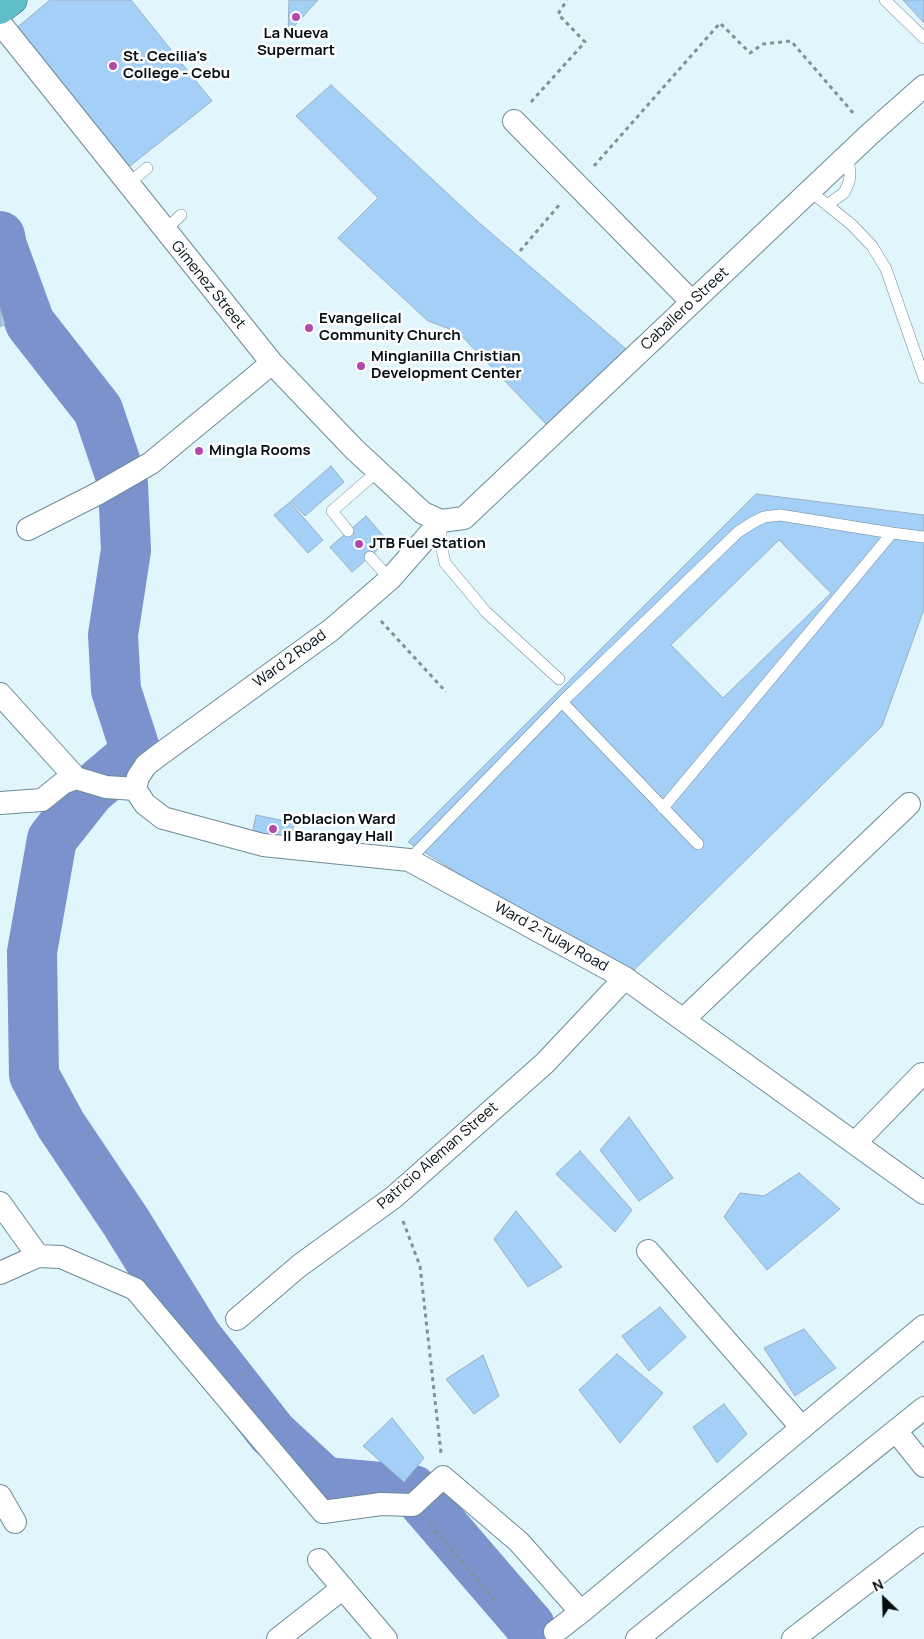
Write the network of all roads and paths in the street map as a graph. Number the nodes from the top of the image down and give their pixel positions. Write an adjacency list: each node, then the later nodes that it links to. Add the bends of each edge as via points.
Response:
1 (12, 0): 4 (highway)
2 (567, 0): 8 (path, via 558,14 585,42)
3 (885, 0): 6 (lane)
4 (0, 10)
5 (0, 23): 11 (street, Gimenez Street)
6 (924, 38)
7 (924, 86): 9 (street, Caballero Street)
8 (514, 121): 12 (street)
9 (871, 133): 12 (path, via 791,42 763,44 750,53 720,23); 13 (street, Caballero Street, via 848,154)
10 (147, 168): 11 (lane)
11 (128, 184): 15 (street, Gimenez Street)
12 (577, 185): 16 (path); 17 (street)
13 (818, 198): 17 (street, Caballero Street); 19 (lane, via 861,233 886,269)
14 (182, 215): 15 (lane)
15 (165, 230): 18 (street, Gimenez Street)
16 (520, 251)
17 (692, 302): 21 (street, Caballero Street, via 464,518)
18 (272, 363): 20 (street, Gimenez Street); 22 (street, via 151,463)
19 (924, 378)
20 (378, 471): 21 (street, Gimenez Street, via 423,513); 23 (lane, via 332,511)
21 (441, 521): 27 (street, Ward 2 Road); 29 (lane, via 445,563 486,612)
22 (28, 529)
23 (348, 531)
24 (892, 534): 25 (lane); 32 (lane, via 780,514 752,523 738,532); 37 (lane)
25 (924, 537)
26 (370, 557): 27 (lane)
27 (390, 579): 28 (street, Ward 2 Road)
28 (364, 602): 30 (path); 34 (street, Ward 2 Road, via 331,630 158,755 138,776)
29 (560, 679)
30 (446, 692)
31 (0, 694): 33 (street)
32 (562, 702): 37 (lane); 39 (lane)
33 (92, 783): 34 (street); 35 (street, via 63,783 42,800)
34 (135, 789): 39 (street, Ward 2-Tulay Road, via 145,804 163,818 263,844)
35 (0, 802)
36 (909, 804): 41 (street)
37 (663, 808): 38 (lane)
38 (698, 844)
39 (409, 860): 40 (street, Ward 2-Tulay Road)
40 (625, 978): 41 (street, Ward 2-Tulay Road); 45 (street, Patricio Aleman Street, via 545,1063)
41 (684, 1020): 43 (street, Ward 2-Tulay Road)
42 (923, 1074): 43 (street)
43 (855, 1143): 44 (street, Ward 2-Tulay Road)
44 (924, 1193)
45 (394, 1197): 50 (street, Patricio Aleman Street, via 298,1266); 56 (path, via 420,1266)
46 (0, 1203): 48 (street)
47 (648, 1251): 53 (street)
48 (38, 1256): 49 (street); 58 (street, via 61,1257 135,1289 323,1512 381,1504)
49 (0, 1273)
50 (237, 1319)
51 (924, 1326): 53 (street)
52 (924, 1408): 54 (street)
53 (802, 1428): 64 (street)
54 (896, 1431): 55 (street); 68 (street)
55 (924, 1466)
56 (443, 1476): 58 (street); 64 (street, via 519,1542)
57 (0, 1496): 59 (street)
58 (413, 1505): 63 (path)
59 (15, 1522)
60 (924, 1538): 69 (street)
61 (319, 1560): 62 (street)
62 (343, 1588): 66 (street); 67 (street)
63 (496, 1602)
64 (580, 1612): 65 (street)
65 (555, 1632)
66 (278, 1639)
67 (386, 1639)
68 (637, 1639)
69 (793, 1639)

